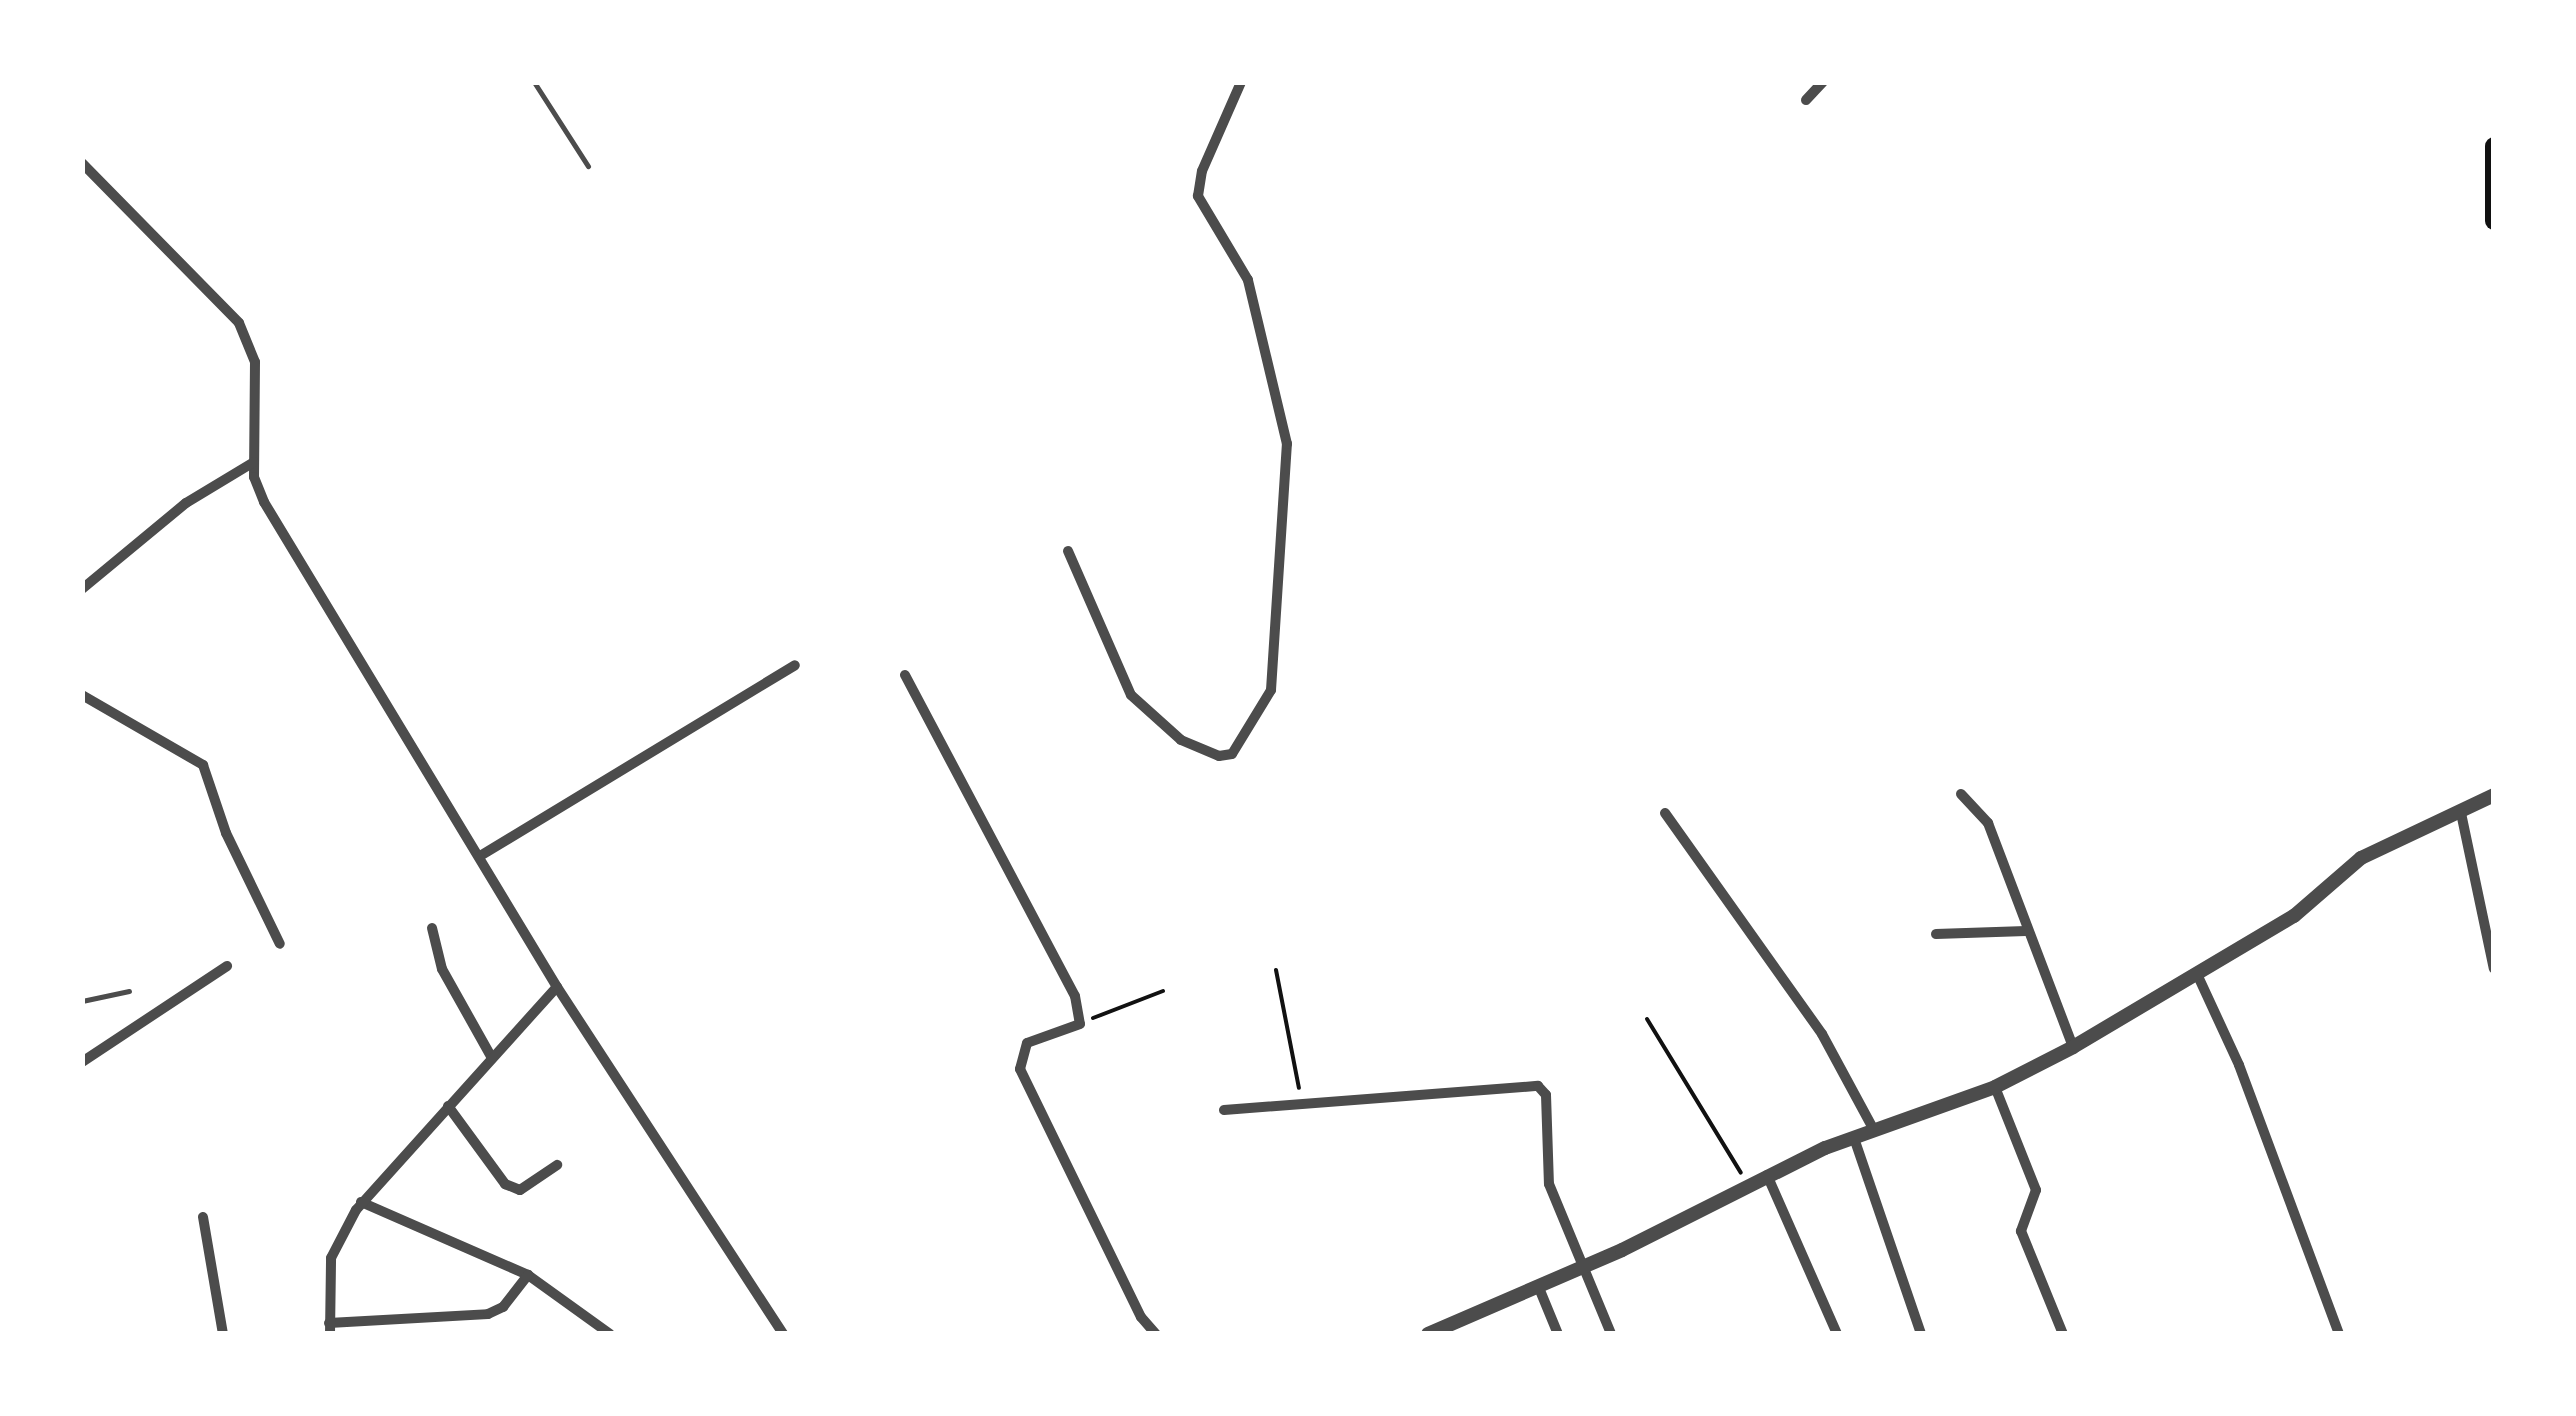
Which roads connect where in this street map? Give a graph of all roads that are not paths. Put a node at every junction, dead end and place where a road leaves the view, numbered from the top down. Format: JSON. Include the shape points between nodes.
{"nodes":[{"id":1,"x":534,"y":82,"type":"edge"},
{"id":2,"x":1241,"y":82,"type":"edge"},
{"id":3,"x":1823,"y":82,"type":"edge"},
{"id":4,"x":1806,"y":100,"type":"dead end"},
{"id":5,"x":2494,"y":146,"type":"edge"},
{"id":6,"x":82,"y":163,"type":"edge"},
{"id":7,"x":588,"y":166,"type":"dead end"},
{"id":8,"x":2494,"y":220,"type":"edge"},
{"id":9,"x":254,"y":462,"type":"junction"},
{"id":10,"x":1068,"y":551,"type":"dead end"},
{"id":11,"x":82,"y":589,"type":"edge"},
{"id":12,"x":795,"y":665,"type":"dead end"},
{"id":13,"x":905,"y":674,"type":"dead end"},
{"id":14,"x":82,"y":694,"type":"edge"},
{"id":15,"x":1961,"y":794,"type":"dead end"},
{"id":16,"x":2494,"y":795,"type":"edge"},
{"id":17,"x":2461,"y":812,"type":"junction"},
{"id":18,"x":1665,"y":813,"type":"dead end"},
{"id":19,"x":480,"y":856,"type":"junction"},
{"id":20,"x":432,"y":928,"type":"dead end"},
{"id":21,"x":2026,"y":931,"type":"junction"},
{"id":22,"x":1936,"y":934,"type":"dead end"},
{"id":23,"x":280,"y":944,"type":"dead end"},
{"id":24,"x":227,"y":966,"type":"dead end"},
{"id":25,"x":2494,"y":969,"type":"edge"},
{"id":26,"x":2197,"y":974,"type":"junction"},
{"id":27,"x":557,"y":987,"type":"junction"},
{"id":28,"x":130,"y":991,"type":"dead end"},
{"id":29,"x":82,"y":1001,"type":"edge"},
{"id":30,"x":2074,"y":1048,"type":"junction"},
{"id":31,"x":492,"y":1058,"type":"junction"},
{"id":32,"x":82,"y":1062,"type":"edge"},
{"id":33,"x":1995,"y":1087,"type":"junction"},
{"id":34,"x":448,"y":1106,"type":"junction"},
{"id":35,"x":1224,"y":1110,"type":"dead end"},
{"id":36,"x":1874,"y":1130,"type":"junction"},
{"id":37,"x":1854,"y":1138,"type":"junction"},
{"id":38,"x":557,"y":1165,"type":"dead end"},
{"id":39,"x":1767,"y":1174,"type":"junction"},
{"id":40,"x":361,"y":1202,"type":"junction"},
{"id":41,"x":203,"y":1217,"type":"dead end"},
{"id":42,"x":1581,"y":1269,"type":"junction"},
{"id":43,"x":528,"y":1275,"type":"junction"},
{"id":44,"x":1539,"y":1288,"type":"junction"},
{"id":45,"x":330,"y":1328,"type":"edge"},
{"id":46,"x":782,"y":1333,"type":"edge"},
{"id":47,"x":223,"y":1334,"type":"edge"},
{"id":48,"x":610,"y":1334,"type":"edge"},
{"id":49,"x":1156,"y":1334,"type":"edge"},
{"id":50,"x":1428,"y":1334,"type":"edge"},
{"id":51,"x":1558,"y":1334,"type":"edge"},
{"id":52,"x":1611,"y":1334,"type":"edge"},
{"id":53,"x":1836,"y":1334,"type":"edge"},
{"id":54,"x":1921,"y":1334,"type":"edge"},
{"id":55,"x":2063,"y":1334,"type":"edge"},
{"id":56,"x":2339,"y":1334,"type":"edge"}],
"edges":[{"from":1,"to":7,"type":"lane"},
{"from":2,"to":10,"type":"street","via":[[1202,171],[1198,196],[1248,280],[1287,444],[1270,690],[1232,754],[1204,752],[1181,740],[1131,695]]},
{"from":3,"to":4,"type":"street"},
{"from":5,"to":8,"type":"main road"},
{"from":6,"to":9,"type":"street","via":[[239,323],[255,362]]},
{"from":9,"to":11,"type":"street","via":[[186,502]]},
{"from":9,"to":19,"type":"street","via":[[264,502]]},
{"from":12,"to":19,"type":"street"},
{"from":13,"to":49,"type":"street","via":[[1074,996],[1080,1024],[1027,1043],[1020,1069],[1141,1316]]},
{"from":14,"to":23,"type":"street","via":[[203,765],[226,833]]},
{"from":15,"to":21,"type":"street","via":[[1988,824]]},
{"from":16,"to":17,"type":"street"},
{"from":17,"to":25,"type":"street"},
{"from":17,"to":26,"type":"street","via":[[2361,858],[2294,916]]},
{"from":18,"to":36,"type":"street","via":[[1822,1034]]},
{"from":19,"to":27,"type":"street"},
{"from":20,"to":31,"type":"street","via":[[442,969]]},
{"from":21,"to":22,"type":"street"},
{"from":21,"to":30,"type":"street"},
{"from":24,"to":32,"type":"street"},
{"from":26,"to":30,"type":"street"},
{"from":26,"to":56,"type":"street","via":[[2239,1066]]},
{"from":27,"to":31,"type":"street"},
{"from":27,"to":46,"type":"street"},
{"from":28,"to":29,"type":"lane"},
{"from":30,"to":33,"type":"street"},
{"from":31,"to":34,"type":"street"},
{"from":33,"to":36,"type":"street"},
{"from":33,"to":55,"type":"street","via":[[2036,1190],[2022,1231]]},
{"from":34,"to":38,"type":"street","via":[[504,1184],[520,1190]]},
{"from":34,"to":40,"type":"street"},
{"from":35,"to":42,"type":"street","via":[[1538,1086],[1546,1095],[1549,1184]]},
{"from":36,"to":37,"type":"street"},
{"from":37,"to":39,"type":"street"},
{"from":37,"to":54,"type":"street"},
{"from":39,"to":42,"type":"street"},
{"from":39,"to":53,"type":"street"},
{"from":40,"to":43,"type":"street"},
{"from":40,"to":45,"type":"street","via":[[331,1258]]},
{"from":41,"to":47,"type":"street"},
{"from":42,"to":44,"type":"street"},
{"from":42,"to":52,"type":"street"},
{"from":43,"to":45,"type":"street","via":[[503,1307],[488,1314]]},
{"from":43,"to":48,"type":"street"},
{"from":44,"to":50,"type":"street"},
{"from":44,"to":51,"type":"street"}]}
